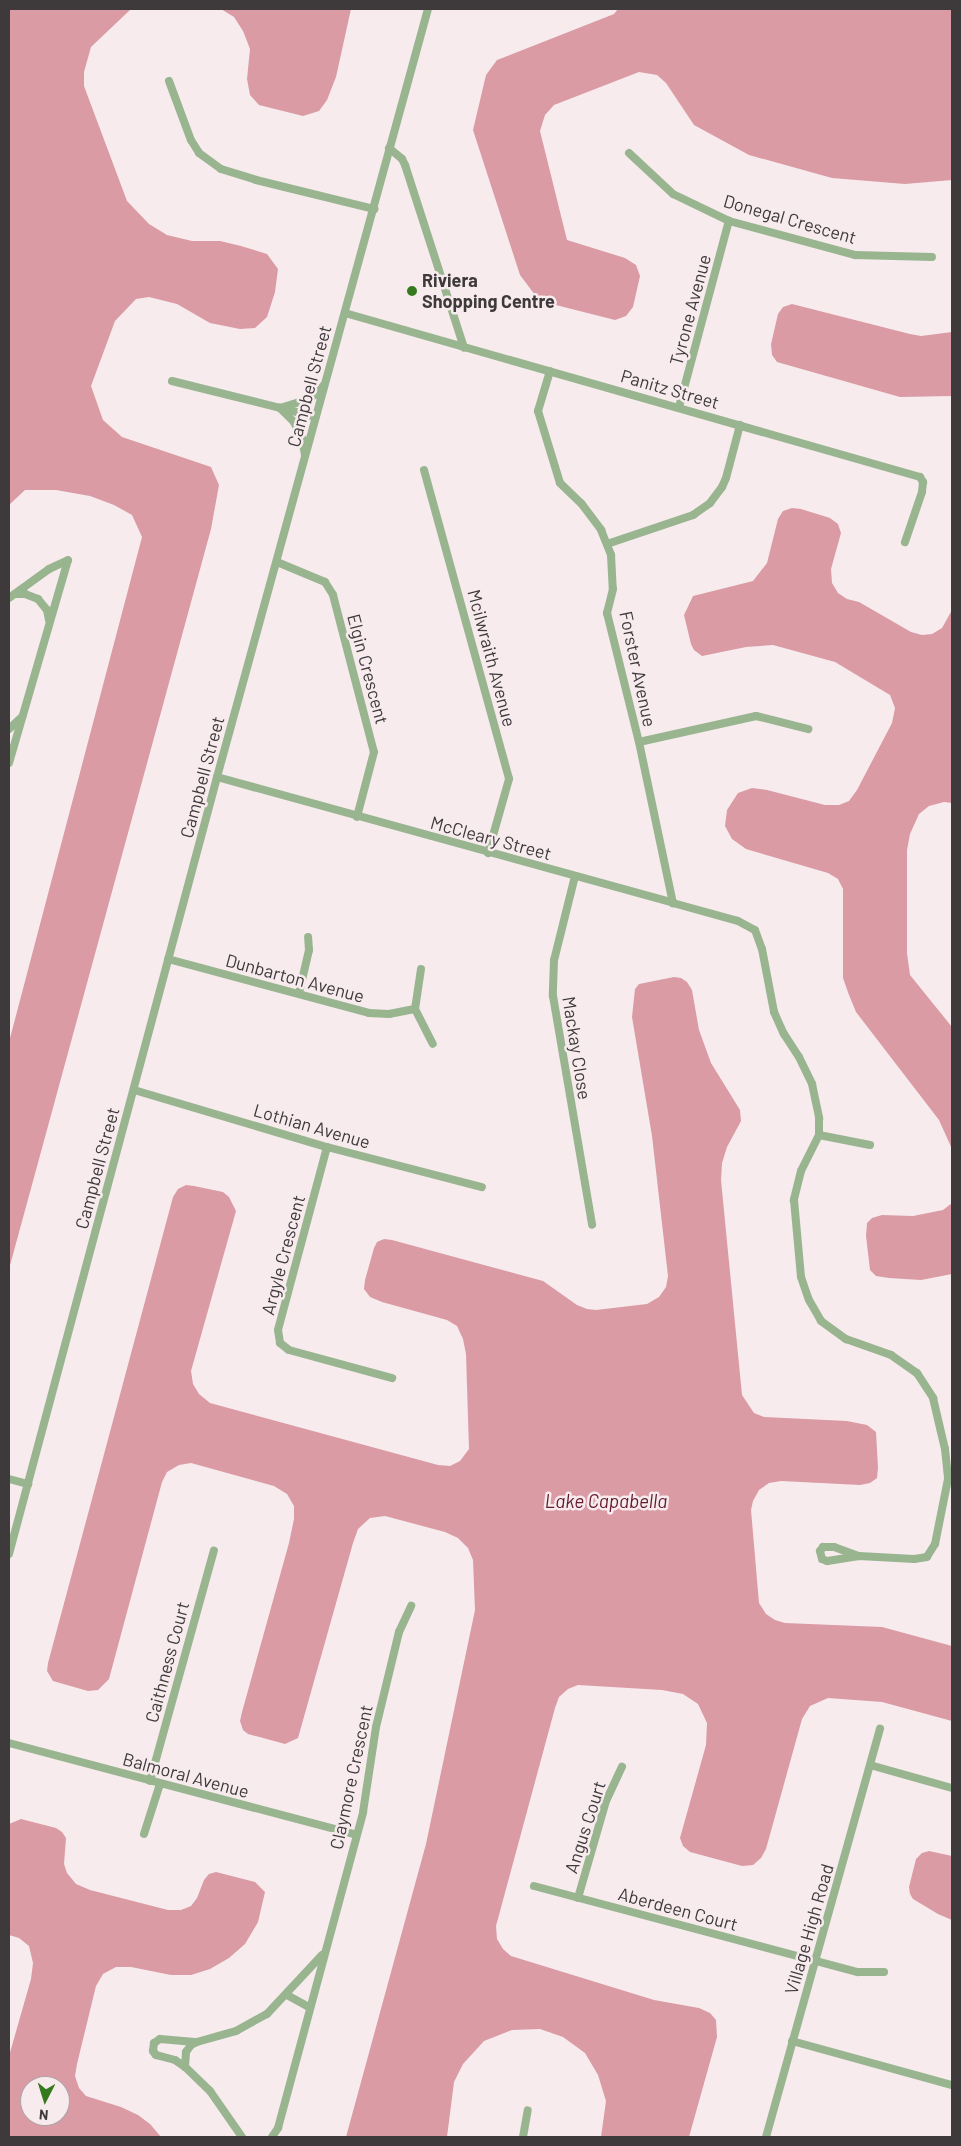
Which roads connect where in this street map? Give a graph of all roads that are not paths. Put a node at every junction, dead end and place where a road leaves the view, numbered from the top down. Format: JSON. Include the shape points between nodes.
{"nodes":[{"id":1,"x":428,"y":9,"type":"edge"},
{"id":2,"x":169,"y":81,"type":"dead end"},
{"id":3,"x":388,"y":148,"type":"junction"},
{"id":4,"x":629,"y":153,"type":"dead end"},
{"id":5,"x":374,"y":209,"type":"junction"},
{"id":6,"x":729,"y":221,"type":"junction"},
{"id":7,"x":932,"y":257,"type":"dead end"},
{"id":8,"x":345,"y":313,"type":"junction"},
{"id":9,"x":464,"y":348,"type":"junction"},
{"id":10,"x":550,"y":371,"type":"junction"},
{"id":11,"x":172,"y":381,"type":"dead end"},
{"id":12,"x":326,"y":383,"type":"junction"},
{"id":13,"x":679,"y":407,"type":"junction"},
{"id":14,"x":280,"y":408,"type":"junction"},
{"id":15,"x":316,"y":417,"type":"junction"},
{"id":16,"x":740,"y":425,"type":"junction"},
{"id":17,"x":306,"y":457,"type":"junction"},
{"id":18,"x":424,"y":470,"type":"dead end"},
{"id":19,"x":905,"y":542,"type":"dead end"},
{"id":20,"x":607,"y":544,"type":"junction"},
{"id":21,"x":277,"y":562,"type":"junction"},
{"id":22,"x":12,"y":596,"type":"edge"},
{"id":23,"x":49,"y":624,"type":"junction"},
{"id":24,"x":25,"y":711,"type":"junction"},
{"id":25,"x":9,"y":729,"type":"edge"},
{"id":26,"x":808,"y":729,"type":"dead end"},
{"id":27,"x":639,"y":742,"type":"junction"},
{"id":28,"x":9,"y":760,"type":"edge"},
{"id":29,"x":218,"y":777,"type":"junction"},
{"id":30,"x":357,"y":817,"type":"junction"},
{"id":31,"x":488,"y":853,"type":"junction"},
{"id":32,"x":575,"y":876,"type":"junction"},
{"id":33,"x":673,"y":903,"type":"junction"},
{"id":34,"x":308,"y":937,"type":"dead end"},
{"id":35,"x":168,"y":959,"type":"junction"},
{"id":36,"x":421,"y":969,"type":"dead end"},
{"id":37,"x":299,"y":993,"type":"junction"},
{"id":38,"x":416,"y":1009,"type":"junction"},
{"id":39,"x":433,"y":1044,"type":"dead end"},
{"id":40,"x":134,"y":1090,"type":"junction"},
{"id":41,"x":819,"y":1135,"type":"junction"},
{"id":42,"x":870,"y":1145,"type":"dead end"},
{"id":43,"x":327,"y":1148,"type":"junction"},
{"id":44,"x":482,"y":1186,"type":"dead end"},
{"id":45,"x":592,"y":1225,"type":"dead end"},
{"id":46,"x":392,"y":1378,"type":"dead end"},
{"id":47,"x":9,"y":1478,"type":"edge"},
{"id":48,"x":28,"y":1484,"type":"junction"},
{"id":49,"x":214,"y":1551,"type":"dead end"},
{"id":50,"x":9,"y":1554,"type":"edge"},
{"id":51,"x":859,"y":1556,"type":"dead end"},
{"id":52,"x":411,"y":1606,"type":"dead end"},
{"id":53,"x":880,"y":1729,"type":"dead end"},
{"id":54,"x":9,"y":1743,"type":"edge"},
{"id":55,"x":870,"y":1764,"type":"junction"},
{"id":56,"x":622,"y":1766,"type":"dead end"},
{"id":57,"x":150,"y":1781,"type":"junction"},
{"id":58,"x":160,"y":1784,"type":"junction"},
{"id":59,"x":952,"y":1788,"type":"edge"},
{"id":60,"x":144,"y":1834,"type":"dead end"},
{"id":61,"x":356,"y":1835,"type":"junction"},
{"id":62,"x":534,"y":1886,"type":"dead end"},
{"id":63,"x":578,"y":1898,"type":"junction"},
{"id":64,"x":323,"y":1954,"type":"junction"},
{"id":65,"x":815,"y":1961,"type":"junction"},
{"id":66,"x":884,"y":1972,"type":"dead end"},
{"id":67,"x":287,"y":1995,"type":"junction"},
{"id":68,"x":310,"y":2008,"type":"junction"},
{"id":69,"x":792,"y":2041,"type":"junction"},
{"id":70,"x":197,"y":2042,"type":"junction"},
{"id":71,"x":185,"y":2066,"type":"junction"},
{"id":72,"x":952,"y":2085,"type":"edge"},
{"id":73,"x":528,"y":2110,"type":"dead end"},
{"id":74,"x":242,"y":2137,"type":"edge"},
{"id":75,"x":272,"y":2137,"type":"edge"},
{"id":76,"x":523,"y":2137,"type":"edge"},
{"id":77,"x":766,"y":2137,"type":"edge"}],
"edges":[{"from":1,"to":3,"type":"street","name":"Campbell Street"},
{"from":2,"to":5,"type":"street","via":[[191,140],[199,153],[215,166],[256,180]]},
{"from":3,"to":5,"type":"street","name":"Campbell Street"},
{"from":3,"to":9,"type":"street","via":[[406,165]]},
{"from":4,"to":6,"type":"street","name":"Donegal Crescent","via":[[673,194]]},
{"from":5,"to":8,"type":"street","name":"Campbell Street"},
{"from":6,"to":7,"type":"street","name":"Donegal Crescent","via":[[855,255]]},
{"from":6,"to":13,"type":"street","name":"Tyrone Avenue"},
{"from":8,"to":9,"type":"street","name":"Panitz Street"},
{"from":8,"to":12,"type":"street","name":"Campbell Street"},
{"from":9,"to":10,"type":"street","name":"Panitz Street"},
{"from":10,"to":13,"type":"street","name":"Panitz Street"},
{"from":10,"to":20,"type":"street","name":"Forster Avenue","via":[[538,411],[560,483],[581,503]]},
{"from":11,"to":14,"type":"street"},
{"from":12,"to":14,"type":"street","via":[[317,394]]},
{"from":12,"to":15,"type":"street","name":"Campbell Street"},
{"from":13,"to":16,"type":"street","name":"Panitz Street"},
{"from":14,"to":15,"type":"street"},
{"from":14,"to":17,"type":"street","via":[[294,422]]},
{"from":15,"to":17,"type":"street","name":"Campbell Street"},
{"from":16,"to":19,"type":"street","name":"Panitz Street","via":[[920,476],[922,492]]},
{"from":16,"to":20,"type":"street","via":[[726,478],[710,503],[693,515]]},
{"from":17,"to":21,"type":"street","name":"Campbell Street"},
{"from":18,"to":31,"type":"street","name":"Mcilwraith Avenue","via":[[509,778]]},
{"from":20,"to":27,"type":"street","name":"Forster Avenue","via":[[611,555],[613,589],[607,613]]},
{"from":21,"to":29,"type":"street","name":"Campbell Street"},
{"from":21,"to":30,"type":"street","name":"Elgin Crescent","via":[[326,582],[333,595],[374,752]]},
{"from":22,"to":23,"type":"street","via":[[32,596],[42,602]]},
{"from":22,"to":23,"type":"street","via":[[49,569],[68,560]]},
{"from":23,"to":24,"type":"street"},
{"from":24,"to":25,"type":"street"},
{"from":24,"to":28,"type":"street"},
{"from":26,"to":27,"type":"street","via":[[756,716]]},
{"from":27,"to":33,"type":"street","name":"Forster Avenue"},
{"from":29,"to":30,"type":"street","name":"McCleary Street"},
{"from":29,"to":35,"type":"street","name":"Campbell Street"},
{"from":30,"to":31,"type":"street","name":"McCleary Street"},
{"from":31,"to":32,"type":"street","name":"McCleary Street"},
{"from":32,"to":33,"type":"street","name":"McCleary Street"},
{"from":32,"to":45,"type":"street","name":"Mackay Close","via":[[554,960],[553,996]]},
{"from":33,"to":41,"type":"street","name":"McCleary Street","via":[[738,921],[755,930],[762,949],[774,1012],[812,1084]]},
{"from":34,"to":37,"type":"street","via":[[309,950]]},
{"from":35,"to":37,"type":"street","name":"Dunbarton Avenue"},
{"from":35,"to":40,"type":"street","name":"Campbell Street"},
{"from":36,"to":38,"type":"street"},
{"from":37,"to":38,"type":"street","name":"Dunbarton Avenue","via":[[369,1013],[389,1014]]},
{"from":38,"to":39,"type":"street"},
{"from":40,"to":43,"type":"street","name":"Lothian Avenue"},
{"from":40,"to":48,"type":"street","name":"Campbell Street"},
{"from":41,"to":42,"type":"street"},
{"from":41,"to":51,"type":"street","via":[[801,1171],[794,1200],[801,1277],[809,1300],[821,1321],[846,1339],[891,1355],[917,1372],[933,1398],[945,1449],[948,1479],[935,1544],[927,1557]]},
{"from":43,"to":44,"type":"street","name":"Lothian Avenue"},
{"from":43,"to":46,"type":"street","name":"Argyle Crescent","via":[[278,1330],[280,1343],[288,1350]]},
{"from":47,"to":48,"type":"street"},
{"from":48,"to":50,"type":"street","name":"Campbell Street"},
{"from":49,"to":57,"type":"street","name":"Caithness Court"},
{"from":52,"to":61,"type":"street","name":"Claymore Crescent","via":[[399,1632],[376,1728],[363,1812]]},
{"from":53,"to":55,"type":"street","name":"Village High Road"},
{"from":54,"to":57,"type":"street","name":"Balmoral Avenue"},
{"from":55,"to":59,"type":"street"},
{"from":55,"to":65,"type":"street","name":"Village High Road"},
{"from":56,"to":63,"type":"street","name":"Angus Court","via":[[606,1801]]},
{"from":57,"to":58,"type":"street","name":"Balmoral Avenue"},
{"from":58,"to":60,"type":"street"},
{"from":58,"to":61,"type":"street","name":"Balmoral Avenue"},
{"from":61,"to":64,"type":"street","name":"Claymore Crescent"},
{"from":62,"to":63,"type":"street","name":"Aberdeen Court"},
{"from":63,"to":65,"type":"street","name":"Aberdeen Court"},
{"from":64,"to":67,"type":"street","name":"Claymore Crescent"},
{"from":64,"to":68,"type":"street","name":"Claymore Crescent"},
{"from":65,"to":66,"type":"street","name":"Aberdeen Court","via":[[858,1972]]},
{"from":65,"to":69,"type":"street","name":"Village High Road"},
{"from":67,"to":68,"type":"street"},
{"from":67,"to":70,"type":"street","name":"Claymore Crescent","via":[[267,2014],[236,2031]]},
{"from":68,"to":75,"type":"street","name":"Claymore Crescent","via":[[278,2128]]},
{"from":69,"to":72,"type":"street"},
{"from":69,"to":77,"type":"street","name":"Village High Road"},
{"from":70,"to":71,"type":"street","via":[[186,2052]]},
{"from":70,"to":71,"type":"street","name":"Claymore Crescent","via":[[160,2039],[154,2043],[156,2054]]},
{"from":71,"to":74,"type":"street","name":"Claymore Crescent","via":[[210,2091]]},
{"from":73,"to":76,"type":"street"}]}
